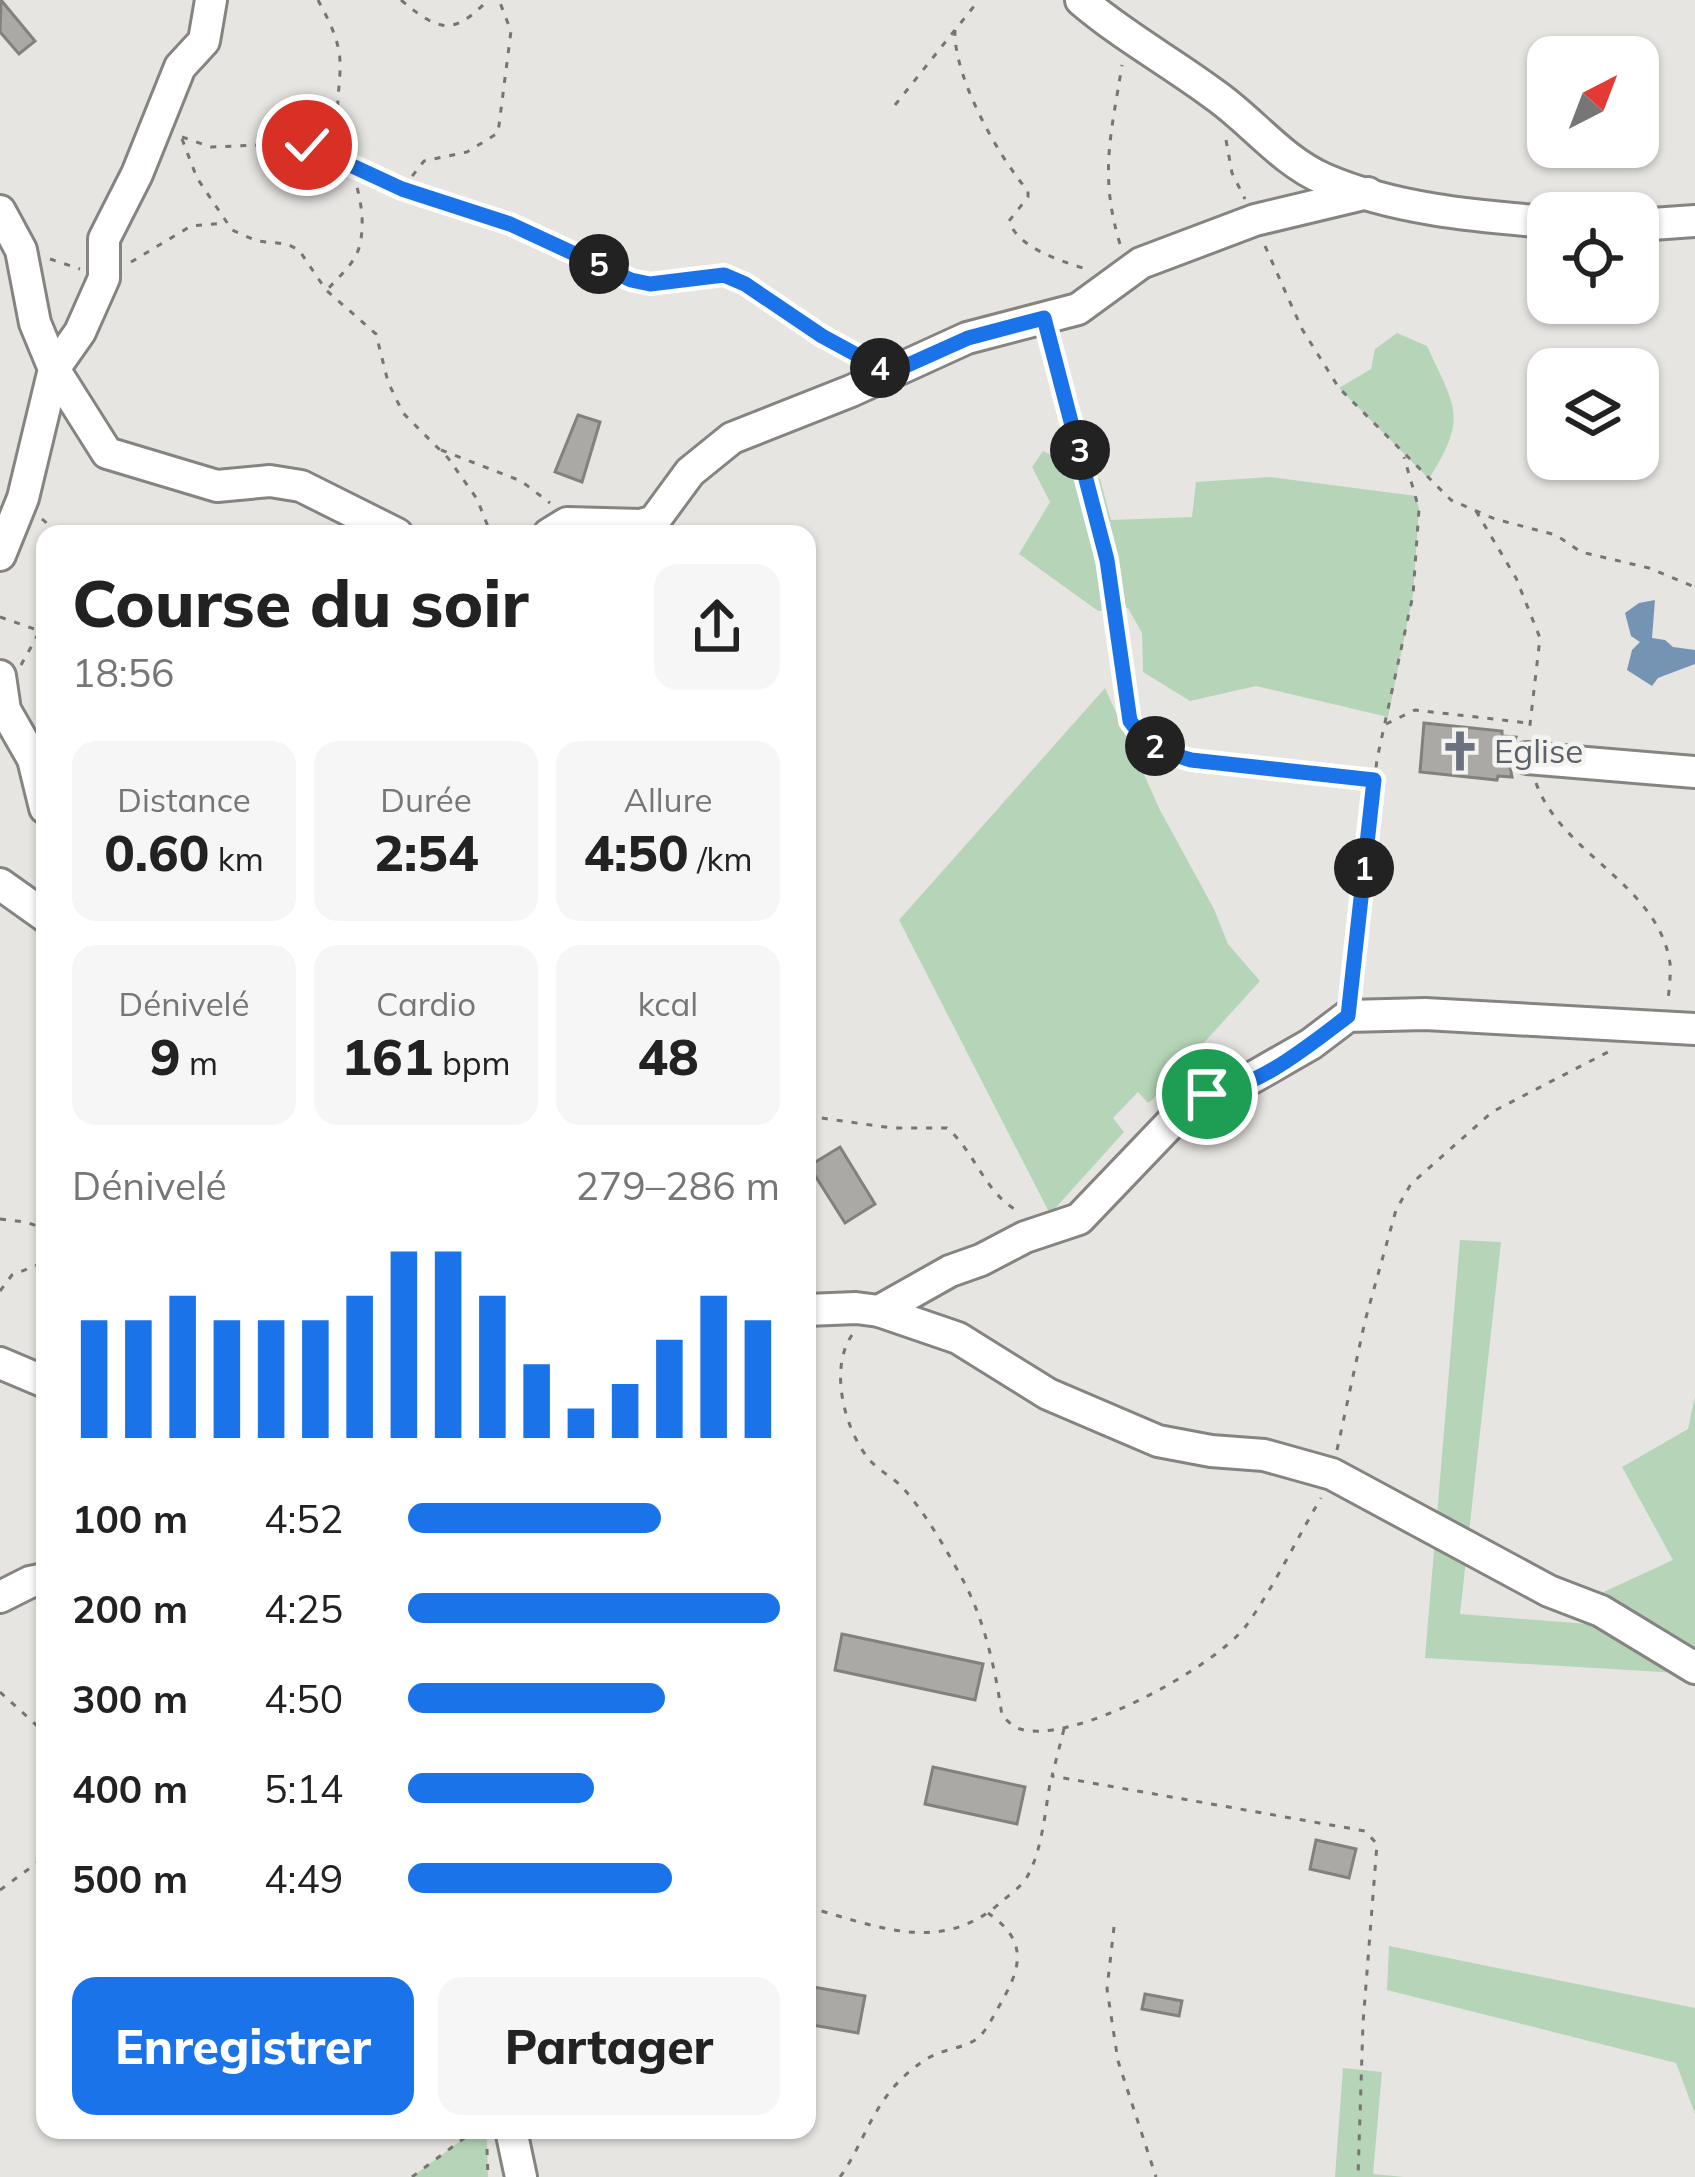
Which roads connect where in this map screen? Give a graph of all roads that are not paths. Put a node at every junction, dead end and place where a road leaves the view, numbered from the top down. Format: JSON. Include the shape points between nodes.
{"nodes":[{"id":1,"x":211,"y":0,"type":"edge"},
{"id":2,"x":1081,"y":0,"type":"edge"},
{"id":3,"x":1368,"y":193,"type":"junction"},
{"id":4,"x":0,"y":211,"type":"edge"},
{"id":5,"x":1527,"y":220,"type":"edge"},
{"id":6,"x":1695,"y":221,"type":"edge"},
{"id":7,"x":1659,"y":224,"type":"edge"},
{"id":8,"x":54,"y":369,"type":"junction"},
{"id":9,"x":379,"y":525,"type":"edge"},
{"id":10,"x":640,"y":525,"type":"edge"},
{"id":11,"x":0,"y":555,"type":"edge"},
{"id":12,"x":2,"y":699,"type":"edge"},
{"id":13,"x":1527,"y":758,"type":"dead end"},
{"id":14,"x":1695,"y":772,"type":"edge"},
{"id":15,"x":36,"y":774,"type":"edge"},
{"id":16,"x":0,"y":884,"type":"edge"},
{"id":17,"x":36,"y":910,"type":"edge"},
{"id":18,"x":1695,"y":1029,"type":"edge"},
{"id":19,"x":816,"y":1308,"type":"edge"},
{"id":20,"x":879,"y":1312,"type":"junction"},
{"id":21,"x":0,"y":1363,"type":"edge"},
{"id":22,"x":36,"y":1378,"type":"edge"},
{"id":23,"x":36,"y":1581,"type":"edge"},
{"id":24,"x":0,"y":1597,"type":"edge"},
{"id":25,"x":1695,"y":1668,"type":"edge"},
{"id":26,"x":501,"y":2139,"type":"edge"},
{"id":27,"x":520,"y":2177,"type":"edge"}],
"edges":[{"from":1,"to":8,"type":"street","via":[[204,41],[180,67],[167,137],[104,238],[104,278]]},
{"from":2,"to":3,"type":"street","via":[[1321,178]]},
{"from":3,"to":5,"type":"street"},
{"from":3,"to":10,"type":"street","via":[[1255,220],[1141,263],[1078,308],[968,338],[732,438]]},
{"from":4,"to":8,"type":"street","via":[[21,250],[35,323]]},
{"from":6,"to":7,"type":"street"},
{"from":8,"to":9,"type":"street","via":[[106,453],[217,486],[301,486]]},
{"from":8,"to":11,"type":"street","via":[[23,498]]},
{"from":12,"to":15,"type":"street"},
{"from":13,"to":14,"type":"street"},
{"from":16,"to":17,"type":"street"},
{"from":18,"to":20,"type":"street","via":[[1348,1016],[1228,1091],[1190,1103],[1079,1219],[950,1270]]},
{"from":19,"to":20,"type":"street"},
{"from":20,"to":25,"type":"street","via":[[958,1338],[1048,1394],[1158,1441],[1332,1474]]},
{"from":21,"to":22,"type":"street"},
{"from":23,"to":24,"type":"street"},
{"from":26,"to":27,"type":"street"}]}
